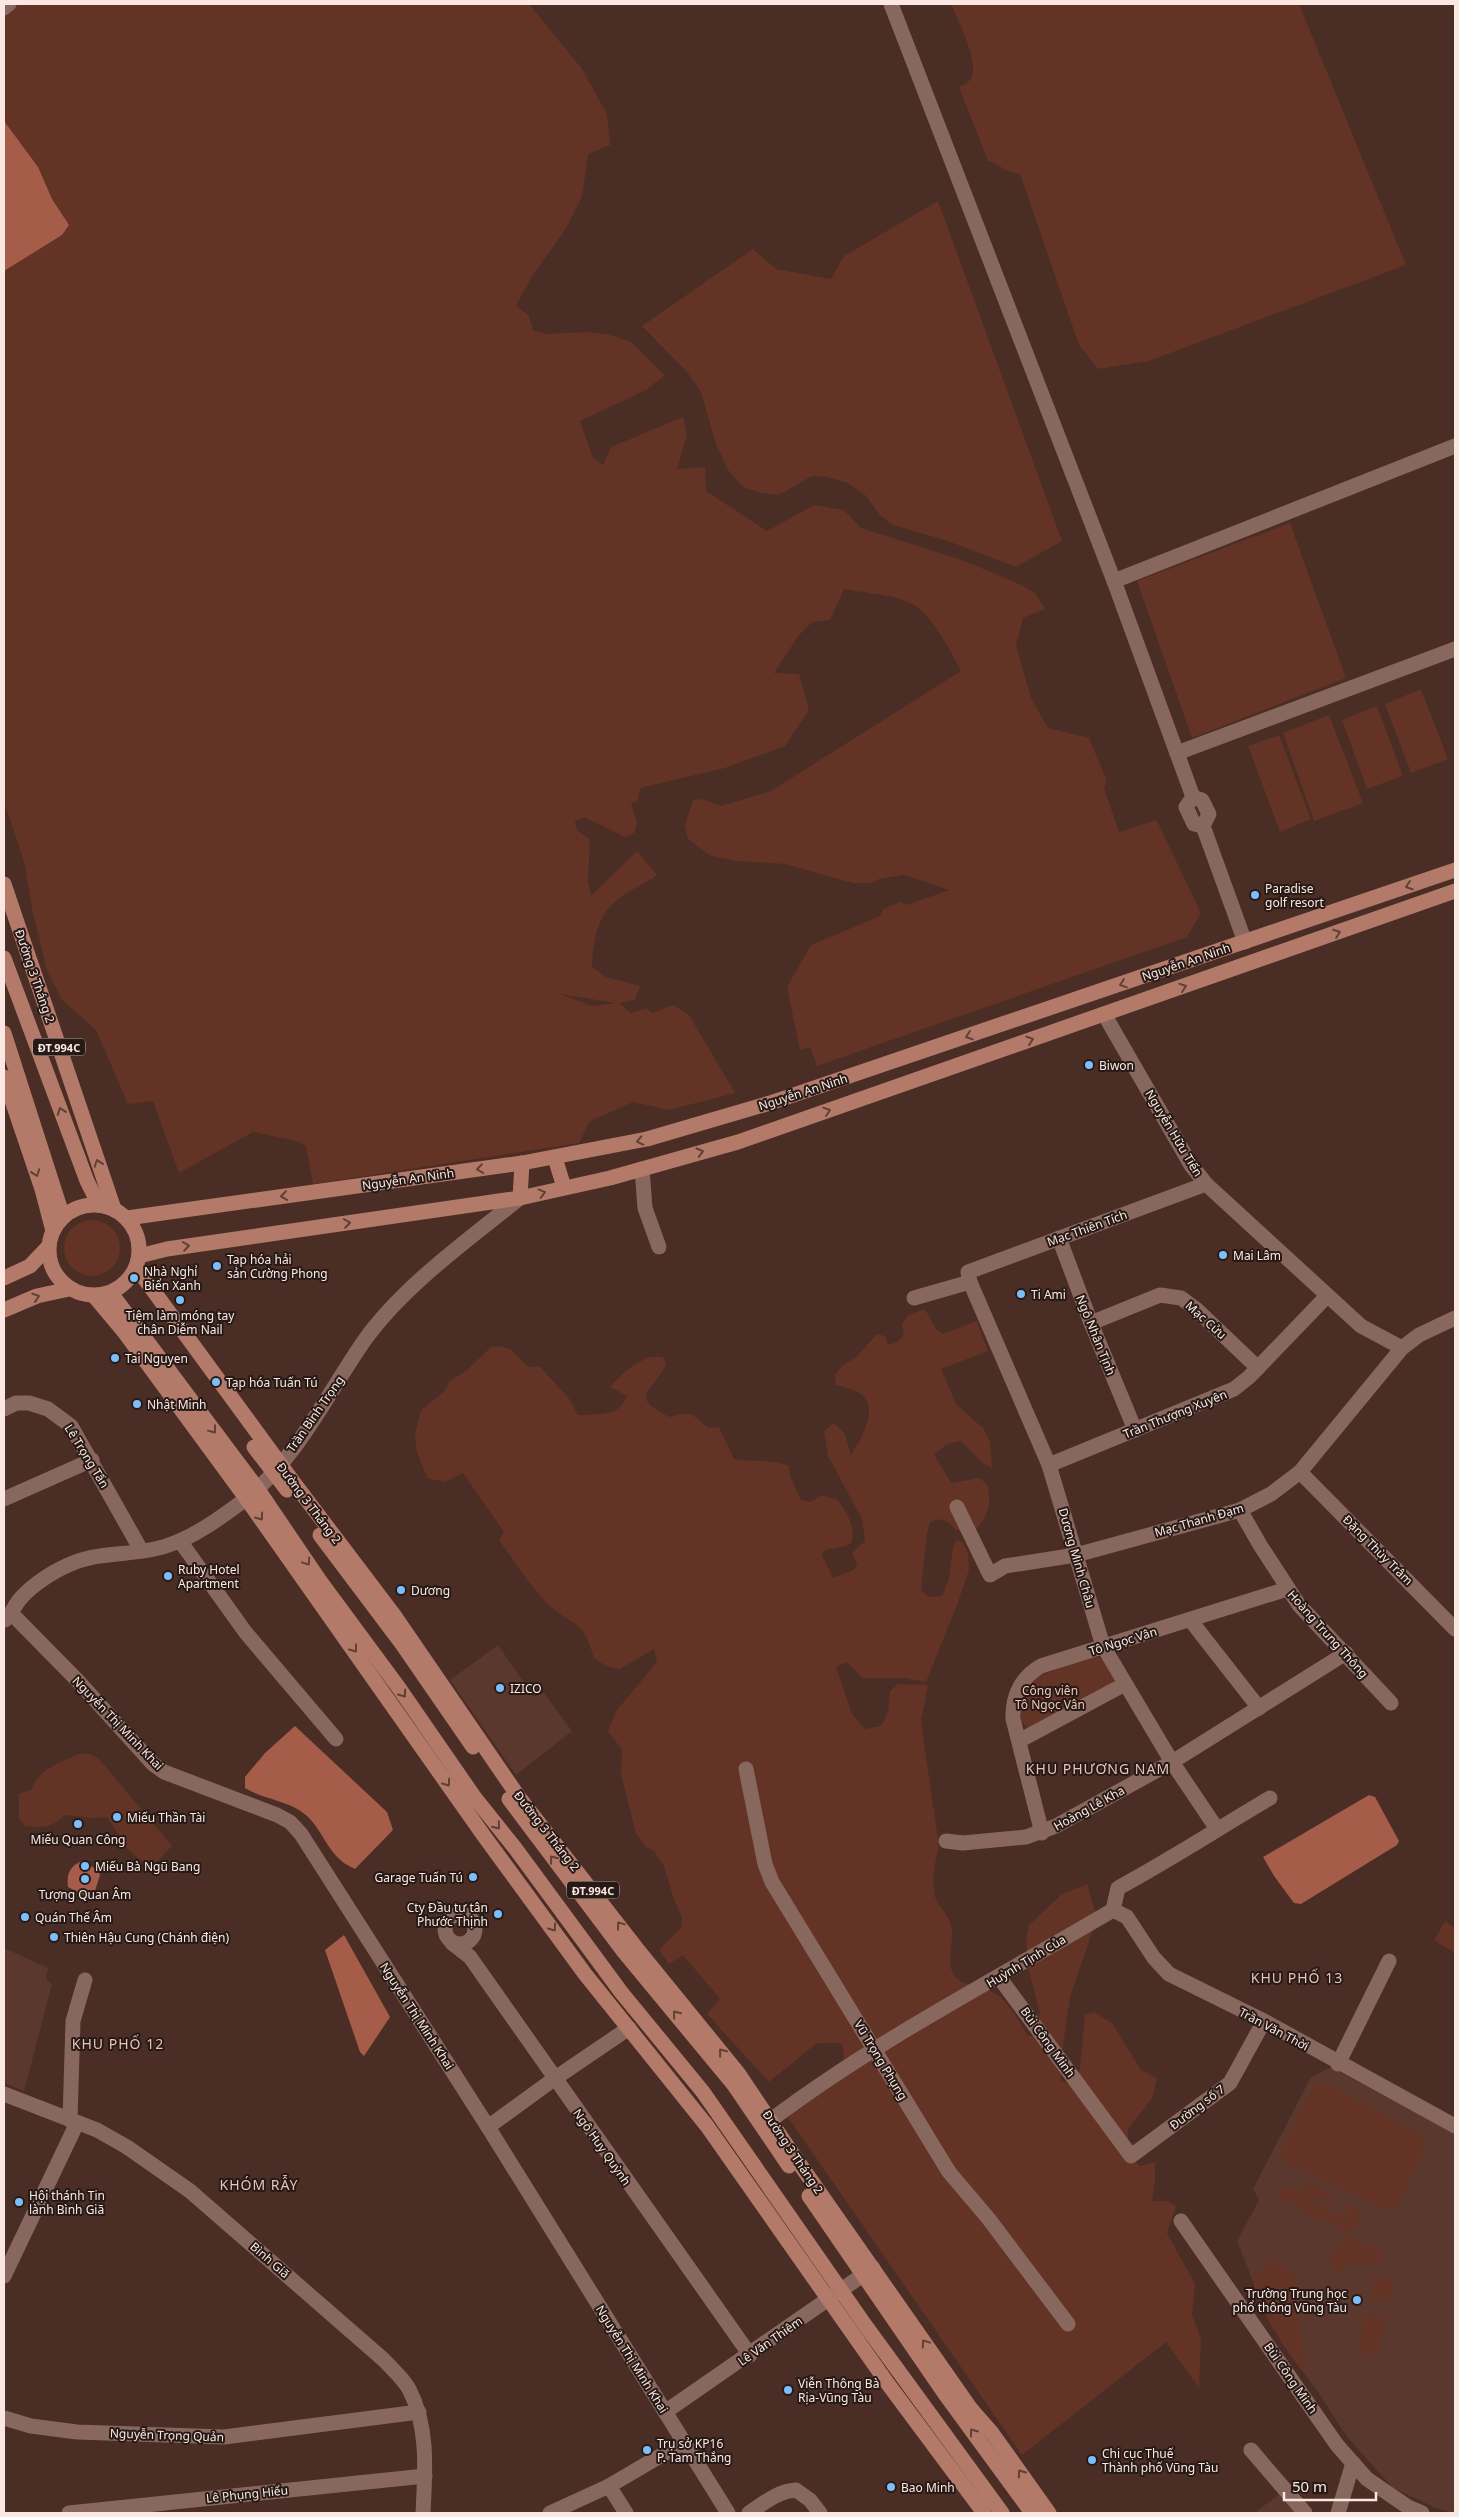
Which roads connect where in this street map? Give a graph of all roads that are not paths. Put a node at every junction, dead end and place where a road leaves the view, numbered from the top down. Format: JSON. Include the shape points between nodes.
{"nodes":[{"id":1,"x":9,"y":4,"type":"edge"},
{"id":2,"x":891,"y":4,"type":"edge"},
{"id":3,"x":4,"y":8,"type":"edge"},
{"id":4,"x":1455,"y":446,"type":"edge"},
{"id":5,"x":1114,"y":581,"type":"junction"},
{"id":6,"x":1455,"y":649,"type":"edge"},
{"id":7,"x":1177,"y":753,"type":"junction"},
{"id":8,"x":1455,"y":870,"type":"edge"},
{"id":9,"x":4,"y":884,"type":"edge"},
{"id":10,"x":1455,"y":891,"type":"edge"},
{"id":11,"x":1245,"y":942,"type":"junction"},
{"id":12,"x":4,"y":958,"type":"edge"},
{"id":13,"x":1253,"y":963,"type":"junction"},
{"id":14,"x":1104,"y":1014,"type":"junction"},
{"id":15,"x":4,"y":1033,"type":"edge"},
{"id":16,"x":4,"y":1077,"type":"edge"},
{"id":17,"x":770,"y":1103,"type":"junction"},
{"id":18,"x":781,"y":1127,"type":"junction"},
{"id":19,"x":556,"y":1158,"type":"junction"},
{"id":20,"x":522,"y":1163,"type":"junction"},
{"id":21,"x":642,"y":1169,"type":"junction"},
{"id":22,"x":1206,"y":1184,"type":"junction"},
{"id":23,"x":564,"y":1187,"type":"junction"},
{"id":24,"x":520,"y":1198,"type":"junction"},
{"id":25,"x":113,"y":1211,"type":"junction"},
{"id":26,"x":63,"y":1217,"type":"junction"},
{"id":27,"x":52,"y":1231,"type":"junction"},
{"id":28,"x":1059,"y":1238,"type":"junction"},
{"id":29,"x":48,"y":1247,"type":"junction"},
{"id":30,"x":659,"y":1247,"type":"dead end"},
{"id":31,"x":135,"y":1267,"type":"junction"},
{"id":32,"x":969,"y":1277,"type":"junction"},
{"id":33,"x":4,"y":1278,"type":"edge"},
{"id":34,"x":69,"y":1289,"type":"junction"},
{"id":35,"x":111,"y":1292,"type":"junction"},
{"id":36,"x":94,"y":1296,"type":"junction"},
{"id":37,"x":1327,"y":1296,"type":"junction"},
{"id":38,"x":914,"y":1298,"type":"dead end"},
{"id":39,"x":4,"y":1310,"type":"edge"},
{"id":40,"x":1455,"y":1318,"type":"edge"},
{"id":41,"x":1090,"y":1323,"type":"junction"},
{"id":42,"x":1402,"y":1348,"type":"junction"},
{"id":43,"x":1258,"y":1368,"type":"junction"},
{"id":44,"x":4,"y":1409,"type":"edge"},
{"id":45,"x":1135,"y":1430,"type":"junction"},
{"id":46,"x":92,"y":1460,"type":"junction"},
{"id":47,"x":1049,"y":1464,"type":"junction"},
{"id":48,"x":277,"y":1469,"type":"junction"},
{"id":49,"x":1300,"y":1472,"type":"junction"},
{"id":50,"x":252,"y":1493,"type":"junction"},
{"id":51,"x":4,"y":1499,"type":"edge"},
{"id":52,"x":957,"y":1507,"type":"dead end"},
{"id":53,"x":1240,"y":1510,"type":"junction"},
{"id":54,"x":180,"y":1541,"type":"junction"},
{"id":55,"x":141,"y":1550,"type":"junction"},
{"id":56,"x":1076,"y":1555,"type":"junction"},
{"id":57,"x":1287,"y":1589,"type":"junction"},
{"id":58,"x":8,"y":1618,"type":"edge"},
{"id":59,"x":1191,"y":1621,"type":"junction"},
{"id":60,"x":1455,"y":1629,"type":"edge"},
{"id":61,"x":1103,"y":1646,"type":"junction"},
{"id":62,"x":1346,"y":1654,"type":"junction"},
{"id":63,"x":1125,"y":1684,"type":"junction"},
{"id":64,"x":1391,"y":1703,"type":"dead end"},
{"id":65,"x":1259,"y":1708,"type":"junction"},
{"id":66,"x":336,"y":1739,"type":"dead end"},
{"id":67,"x":1019,"y":1741,"type":"junction"},
{"id":68,"x":1172,"y":1762,"type":"junction"},
{"id":69,"x":746,"y":1770,"type":"dead end"},
{"id":70,"x":1270,"y":1798,"type":"dead end"},
{"id":71,"x":1217,"y":1829,"type":"junction"},
{"id":72,"x":1042,"y":1832,"type":"junction"},
{"id":73,"x":946,"y":1841,"type":"dead end"},
{"id":74,"x":515,"y":1848,"type":"junction"},
{"id":75,"x":500,"y":1857,"type":"junction"},
{"id":76,"x":1113,"y":1910,"type":"junction"},
{"id":77,"x":452,"y":1943,"type":"dead end"},
{"id":78,"x":1389,"y":1962,"type":"dead end"},
{"id":79,"x":1000,"y":1977,"type":"junction"},
{"id":80,"x":85,"y":1980,"type":"dead end"},
{"id":81,"x":1264,"y":2022,"type":"junction"},
{"id":82,"x":630,"y":2028,"type":"junction"},
{"id":83,"x":875,"y":2049,"type":"junction"},
{"id":84,"x":1338,"y":2064,"type":"junction"},
{"id":85,"x":554,"y":2079,"type":"junction"},
{"id":86,"x":4,"y":2094,"type":"edge"},
{"id":87,"x":73,"y":2121,"type":"junction"},
{"id":88,"x":1455,"y":2126,"type":"edge"},
{"id":89,"x":488,"y":2127,"type":"junction"},
{"id":90,"x":770,"y":2127,"type":"junction"},
{"id":91,"x":733,"y":2148,"type":"junction"},
{"id":92,"x":1131,"y":2156,"type":"joint"},
{"id":93,"x":1181,"y":2221,"type":"dead end"},
{"id":94,"x":868,"y":2271,"type":"junction"},
{"id":95,"x":4,"y":2276,"type":"edge"},
{"id":96,"x":834,"y":2295,"type":"junction"},
{"id":97,"x":1068,"y":2324,"type":"dead end"},
{"id":98,"x":750,"y":2355,"type":"junction"},
{"id":99,"x":419,"y":2412,"type":"junction"},
{"id":100,"x":665,"y":2412,"type":"junction"},
{"id":101,"x":4,"y":2418,"type":"edge"},
{"id":102,"x":684,"y":2442,"type":"junction"},
{"id":103,"x":1251,"y":2450,"type":"dead end"},
{"id":104,"x":1353,"y":2463,"type":"junction"},
{"id":105,"x":425,"y":2476,"type":"junction"},
{"id":106,"x":610,"y":2486,"type":"junction"},
{"id":107,"x":69,"y":2513,"type":"edge"},
{"id":108,"x":423,"y":2513,"type":"edge"},
{"id":109,"x":550,"y":2513,"type":"edge"},
{"id":110,"x":626,"y":2513,"type":"edge"},
{"id":111,"x":728,"y":2513,"type":"edge"},
{"id":112,"x":749,"y":2513,"type":"edge"},
{"id":113,"x":820,"y":2513,"type":"edge"},
{"id":114,"x":984,"y":2513,"type":"edge"},
{"id":115,"x":1002,"y":2513,"type":"edge"},
{"id":116,"x":1032,"y":2513,"type":"edge"},
{"id":117,"x":1049,"y":2513,"type":"edge"},
{"id":118,"x":1305,"y":2513,"type":"edge"},
{"id":119,"x":1338,"y":2513,"type":"edge"},
{"id":120,"x":1422,"y":2513,"type":"edge"}],
"edges":[{"from":1,"to":3,"type":"street"},
{"from":2,"to":5,"type":"street"},
{"from":4,"to":5,"type":"street"},
{"from":5,"to":7,"type":"street"},
{"from":6,"to":7,"type":"street"},
{"from":7,"to":11,"type":"street","via":[[1193,797],[1186,807],[1194,824],[1203,826]]},
{"from":8,"to":11,"type":"main road","name":"Nguyễn An Ninh","one_way":true},
{"from":25,"to":9,"type":"main road","name":"Đường 3 Tháng 2","number":"ĐT.994C","one_way":true},
{"from":13,"to":10,"type":"main road","name":"Nguyễn An Ninh","one_way":true},
{"from":11,"to":13,"type":"main road"},
{"from":11,"to":17,"type":"main road","name":"Nguyễn An Ninh","one_way":true},
{"from":25,"to":12,"type":"main road","name":"Đường 3 Tháng 2","number":"ĐT.994C","one_way":true,"via":[[87,1180]]},
{"from":14,"to":13,"type":"main road","name":"Nguyễn An Ninh","one_way":true},
{"from":18,"to":14,"type":"main road","name":"Nguyễn An Ninh","one_way":true},
{"from":14,"to":22,"type":"street","name":"Nguyễn Hữu Tiến","via":[[1191,1165]]},
{"from":15,"to":26,"type":"main road"},
{"from":16,"to":27,"type":"main road","one_way":true,"via":[[42,1189]]},
{"from":17,"to":18,"type":"main road"},
{"from":17,"to":19,"type":"main road","name":"Nguyễn An Ninh","one_way":true,"via":[[647,1140]]},
{"from":21,"to":18,"type":"main road","name":"Nguyễn An Ninh","one_way":true},
{"from":19,"to":20,"type":"main road","name":"Nguyễn An Ninh"},
{"from":19,"to":23,"type":"main road"},
{"from":20,"to":24,"type":"main road"},
{"from":20,"to":25,"type":"main road","name":"Nguyễn An Ninh","one_way":true},
{"from":21,"to":23,"type":"main road","name":"Nguyễn An Ninh"},
{"from":21,"to":30,"type":"street","via":[[646,1208]]},
{"from":22,"to":28,"type":"street","name":"Mạc Thiên Tích"},
{"from":22,"to":37,"type":"street","name":"Nguyễn Hữu Tiến"},
{"from":24,"to":23,"type":"main road","name":"Nguyễn An Ninh","one_way":true},
{"from":31,"to":24,"type":"main road","name":"Nguyễn An Ninh","one_way":true,"via":[[168,1249]]},
{"from":24,"to":48,"type":"street","name":"Trần Bình Trọng","via":[[464,1243],[384,1318],[365,1340]]},
{"from":25,"to":26,"type":"main road","via":[[86,1205]]},
{"from":25,"to":31,"type":"main road","number":"ĐT.994C","via":[[134,1229],[139,1242]]},
{"from":26,"to":27,"type":"main road"},
{"from":27,"to":29,"type":"main road"},
{"from":28,"to":32,"type":"street","name":"Mạc Thiên Tích"},
{"from":28,"to":41,"type":"street","name":"Ngô Nhân Tịnh"},
{"from":29,"to":33,"type":"main road","via":[[30,1266]]},
{"from":29,"to":34,"type":"main road","via":[[50,1263],[57,1278]]},
{"from":31,"to":35,"type":"main road"},
{"from":31,"to":48,"type":"main road","name":"Đường 3 Tháng 2","number":"ĐT.994C"},
{"from":32,"to":38,"type":"street","name":"Mạc Thiên Tích"},
{"from":32,"to":47,"type":"street","name":"Dương Minh Châu"},
{"from":34,"to":36,"type":"main road"},
{"from":39,"to":34,"type":"main road","one_way":true,"via":[[37,1296]]},
{"from":35,"to":36,"type":"main road"},
{"from":35,"to":50,"type":"main road","number":"ĐT.994C","one_way":true},
{"from":36,"to":50,"type":"main road","number":"ĐT.994C"},
{"from":37,"to":42,"type":"street","name":"Nguyễn Hữu Tiến","via":[[1362,1326]]},
{"from":37,"to":43,"type":"street","name":"Trần Thượng Xuyên"},
{"from":40,"to":42,"type":"street","name":"Mạc Thanh Đạm","via":[[1419,1335]]},
{"from":41,"to":43,"type":"street","name":"Mạc Cửu","via":[[1160,1295],[1181,1298]]},
{"from":41,"to":45,"type":"street","name":"Ngô Nhân Tịnh"},
{"from":42,"to":49,"type":"street","name":"Mạc Thanh Đạm"},
{"from":43,"to":45,"type":"street","name":"Trần Thượng Xuyên","via":[[1227,1393]]},
{"from":44,"to":46,"type":"street","name":"Lê Trọng Tấn","via":[[16,1403],[48,1409],[71,1426]]},
{"from":45,"to":47,"type":"street","name":"Trần Thượng Xuyên"},
{"from":46,"to":51,"type":"street"},
{"from":46,"to":55,"type":"street","name":"Lê Trọng Tấn"},
{"from":47,"to":56,"type":"street","name":"Dương Minh Châu"},
{"from":48,"to":50,"type":"street","name":"Trần Bình Trọng"},
{"from":90,"to":48,"type":"main road","name":"Đường 3 Tháng 2","number":"ĐT.994C","one_way":true,"via":[[624,1952]]},
{"from":49,"to":53,"type":"street","name":"Mạc Thanh Đạm","via":[[1271,1494]]},
{"from":49,"to":60,"type":"street","name":"Đặng Thùy Trâm"},
{"from":50,"to":54,"type":"street","name":"Trần Bình Trọng"},
{"from":50,"to":74,"type":"main road","number":"ĐT.994C","one_way":true},
{"from":50,"to":75,"type":"main road","number":"ĐT.994C","one_way":true},
{"from":52,"to":56,"type":"street","name":"Mạc Thanh Đạm","via":[[990,1575],[1005,1566]]},
{"from":53,"to":56,"type":"street","name":"Mạc Thanh Đạm"},
{"from":53,"to":57,"type":"street","name":"Hoàng Trung Thông"},
{"from":54,"to":55,"type":"street","name":"Trần Bình Trọng"},
{"from":54,"to":66,"type":"street","via":[[246,1633]]},
{"from":55,"to":58,"type":"street","name":"Trần Bình Trọng","via":[[91,1557],[73,1563],[32,1589]]},
{"from":56,"to":61,"type":"street","name":"Dương Minh Châu"},
{"from":57,"to":59,"type":"street","name":"Tô Ngọc Vân"},
{"from":57,"to":62,"type":"street","name":"Hoàng Trung Thông"},
{"from":58,"to":89,"type":"street","name":"Nguyễn Thị Minh Khai","via":[[78,1681],[164,1772],[290,1822]]},
{"from":59,"to":61,"type":"street","name":"Tô Ngọc Vân"},
{"from":59,"to":65,"type":"street"},
{"from":61,"to":63,"type":"street","name":"Dương Minh Châu"},
{"from":61,"to":67,"type":"street","name":"Tô Ngọc Vân","via":[[1029,1673],[1018,1691],[1013,1709]]},
{"from":62,"to":64,"type":"street","name":"Hoàng Trung Thông"},
{"from":62,"to":65,"type":"street","name":"Hoàng Lê Kha"},
{"from":63,"to":67,"type":"street"},
{"from":63,"to":68,"type":"street","name":"Dương Minh Châu"},
{"from":65,"to":68,"type":"street","name":"Hoàng Lê Kha"},
{"from":67,"to":72,"type":"street","name":"Tô Ngọc Vân"},
{"from":68,"to":71,"type":"street","name":"Dương Minh Châu"},
{"from":68,"to":72,"type":"street","name":"Hoàng Lê Kha"},
{"from":69,"to":83,"type":"street","name":"Vũ Trọng Phụng","via":[[765,1864],[772,1882]]},
{"from":70,"to":71,"type":"street"},
{"from":71,"to":76,"type":"street","via":[[1170,1860],[1118,1888]]},
{"from":72,"to":73,"type":"street","name":"Hoàng Lê Kha","via":[[1026,1837],[963,1843]]},
{"from":74,"to":75,"type":"street"},
{"from":74,"to":91,"type":"main road","number":"ĐT.994C","via":[[621,1992],[703,2092]]},
{"from":75,"to":82,"type":"main road","number":"ĐT.994C","one_way":true,"via":[[585,1974]]},
{"from":76,"to":79,"type":"street","name":"Huỳnh Tịnh Của"},
{"from":76,"to":81,"type":"street","name":"Trần Văn Thời","via":[[1126,1917],[1169,1974]]},
{"from":77,"to":85,"type":"street","name":"Ngô Huy Quỳnh","via":[[470,1957]]},
{"from":78,"to":84,"type":"street"},
{"from":79,"to":83,"type":"street","name":"Huỳnh Tịnh Của"},
{"from":79,"to":92,"type":"street","name":"Bùi Công Minh"},
{"from":80,"to":87,"type":"street","via":[[73,2021]]},
{"from":81,"to":84,"type":"street","name":"Trần Văn Thời"},
{"from":81,"to":92,"type":"street","name":"Đường số 7","via":[[1230,2083]]},
{"from":82,"to":85,"type":"street"},
{"from":82,"to":91,"type":"main road","number":"ĐT.994C"},
{"from":83,"to":90,"type":"street","name":"Huỳnh Tịnh Của","via":[[820,2083]]},
{"from":83,"to":97,"type":"street","name":"Vũ Trọng Phụng","via":[[949,2172]]},
{"from":84,"to":88,"type":"street","name":"Trần Văn Thời"},
{"from":85,"to":89,"type":"street"},
{"from":85,"to":98,"type":"street","name":"Ngô Huy Quỳnh"},
{"from":86,"to":87,"type":"street","name":"Bình Giã"},
{"from":87,"to":95,"type":"street"},
{"from":87,"to":99,"type":"street","name":"Bình Giã","via":[[127,2147],[190,2191],[384,2360],[408,2388]]},
{"from":89,"to":100,"type":"street","name":"Nguyễn Thị Minh Khai"},
{"from":90,"to":94,"type":"main road","name":"Đường 3 Tháng 2","number":"ĐT.994C"},
{"from":91,"to":96,"type":"main road","number":"ĐT.994C"},
{"from":93,"to":104,"type":"street","name":"Bùi Công Minh","via":[[1337,2445]]},
{"from":94,"to":96,"type":"street","name":"Lê Văn Thiêm"},
{"from":116,"to":94,"type":"main road","name":"Đường 3 Tháng 2","number":"ĐT.994C","one_way":true,"via":[[945,2394]]},
{"from":117,"to":94,"type":"main road","name":"Đường 3 Tháng 2","number":"ĐT.994C","one_way":true},
{"from":96,"to":98,"type":"street","name":"Lê Văn Thiêm"},
{"from":96,"to":114,"type":"main road","number":"ĐT.994C","via":[[928,2440]]},
{"from":96,"to":115,"type":"main road","number":"ĐT.994C"},
{"from":98,"to":100,"type":"street","name":"Lê Văn Thiêm"},
{"from":99,"to":101,"type":"street","name":"Nguyễn Trọng Quản","via":[[224,2437],[77,2432],[31,2426]]},
{"from":99,"to":105,"type":"street","name":"Bình Giã"},
{"from":100,"to":102,"type":"street","name":"Nguyễn Thị Minh Khai"},
{"from":102,"to":106,"type":"street"},
{"from":102,"to":111,"type":"street","name":"Nguyễn Thị Minh Khai"},
{"from":103,"to":118,"type":"street"},
{"from":104,"to":119,"type":"street"},
{"from":104,"to":120,"type":"street","name":"Bùi Công Minh","via":[[1381,2490]]},
{"from":105,"to":107,"type":"street","name":"Lê Phụng Hiểu"},
{"from":105,"to":108,"type":"street","name":"Bình Giã"},
{"from":106,"to":109,"type":"street"},
{"from":106,"to":110,"type":"street"},
{"from":112,"to":113,"type":"street","via":[[786,2490],[796,2490]]}]}
